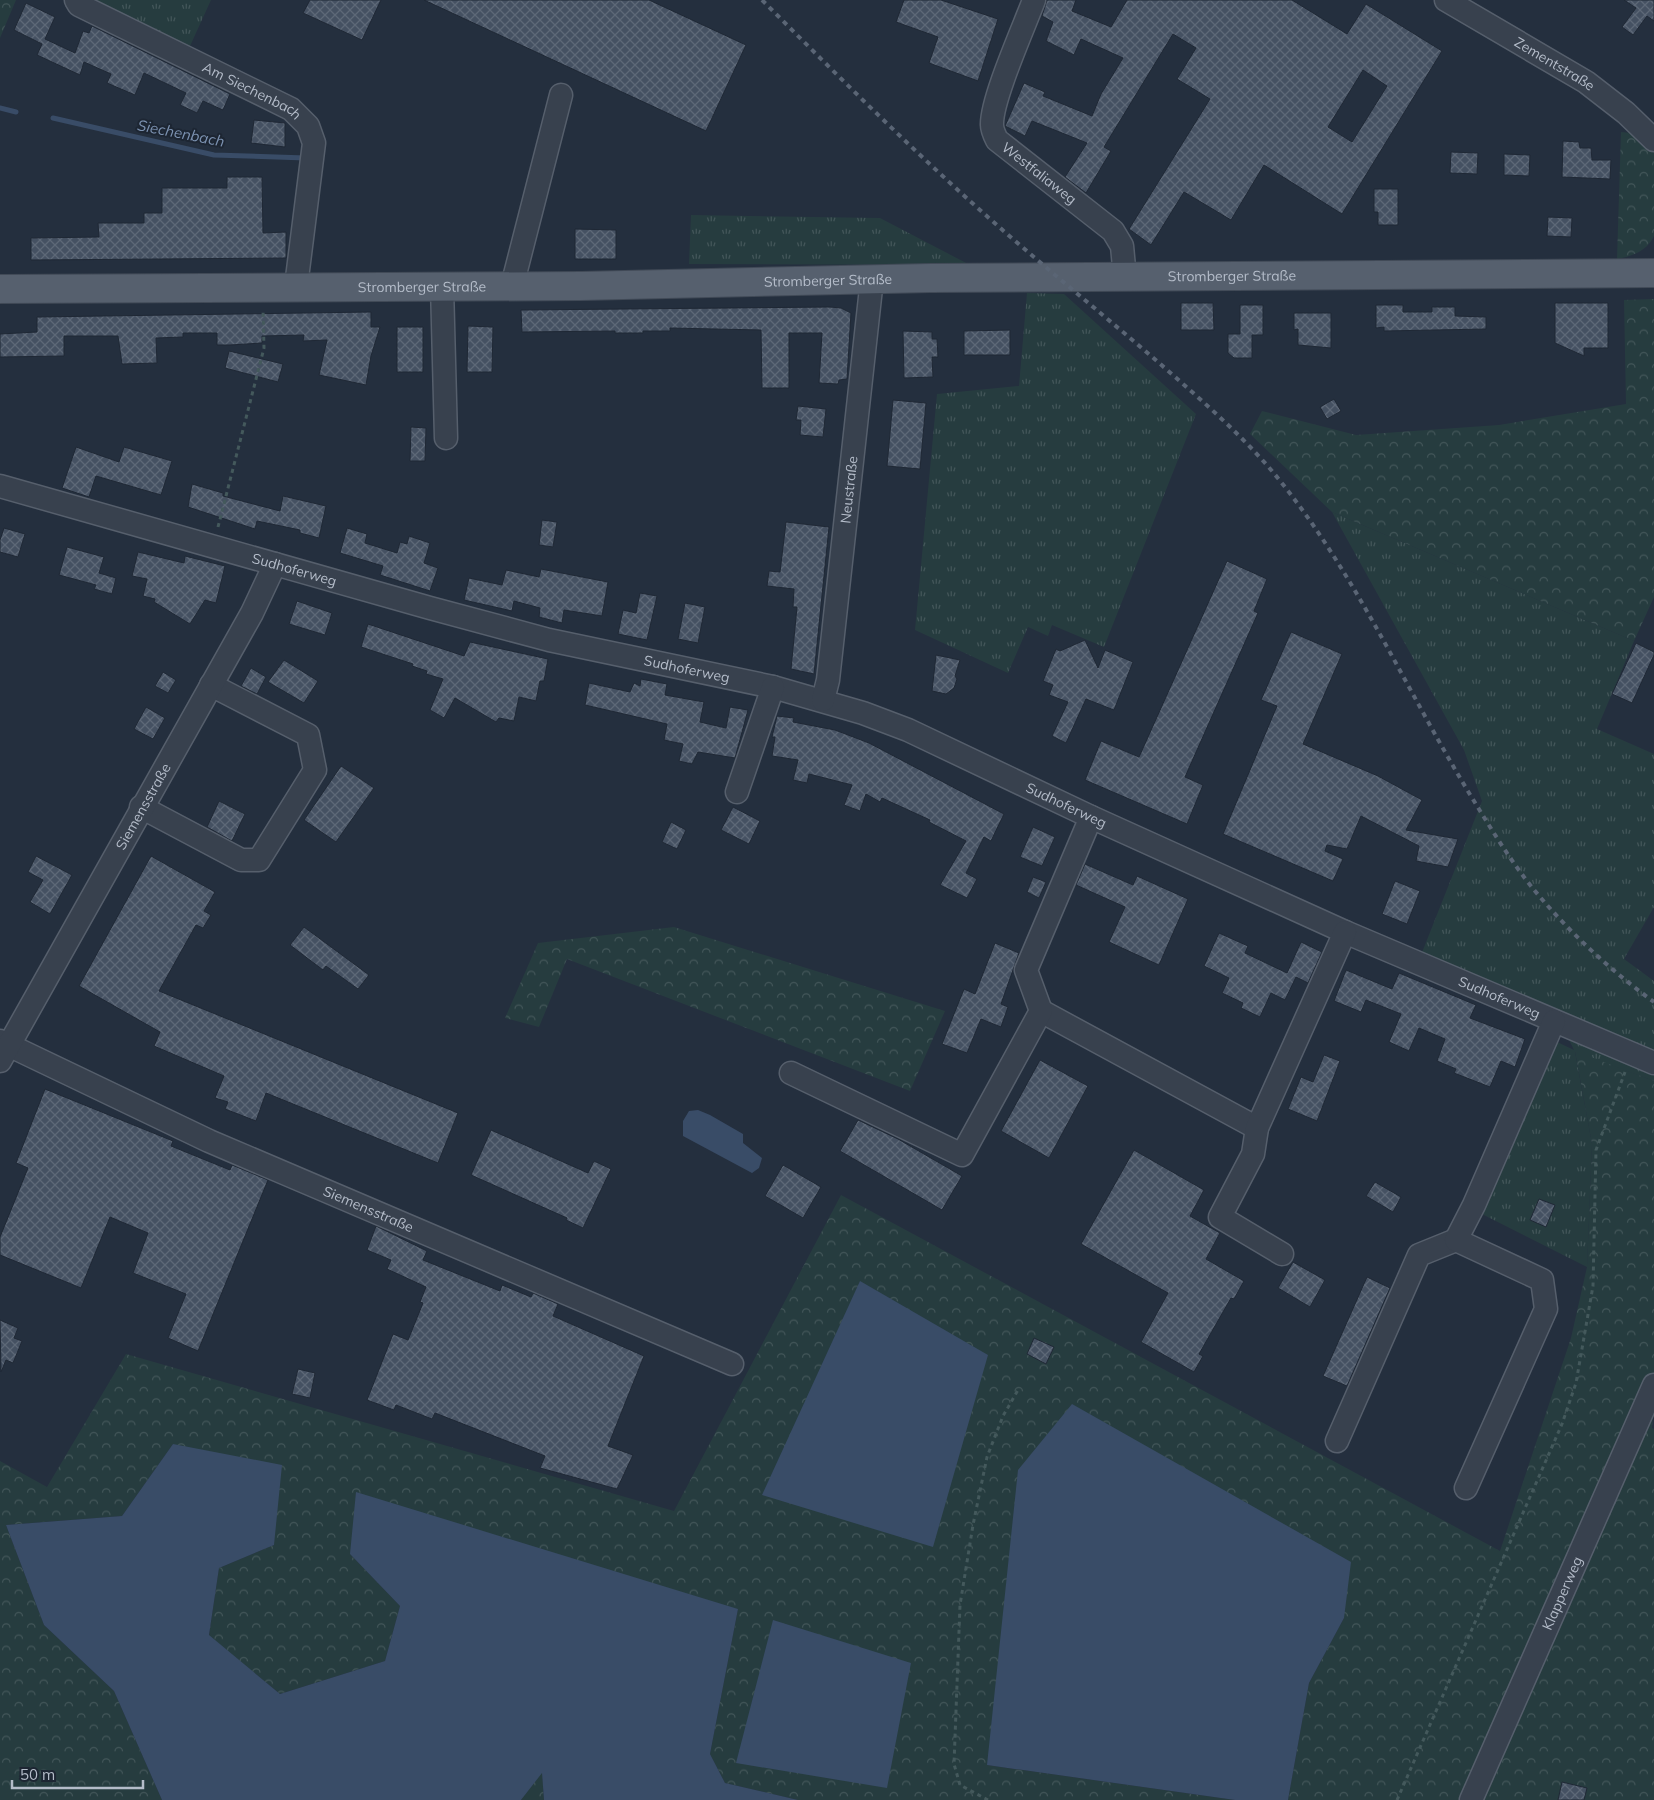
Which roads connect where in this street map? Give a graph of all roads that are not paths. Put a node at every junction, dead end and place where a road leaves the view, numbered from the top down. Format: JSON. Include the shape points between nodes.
{"nodes":[{"id":1,"x":76,"y":0,"type":"edge"},
{"id":2,"x":1034,"y":0,"type":"edge"},
{"id":3,"x":1446,"y":0,"type":"edge"},
{"id":4,"x":561,"y":95,"type":"dead end"},
{"id":5,"x":1654,"y":140,"type":"edge"},
{"id":6,"x":1654,"y":273,"type":"edge"},
{"id":7,"x":1125,"y":278,"type":"junction"},
{"id":8,"x":872,"y":279,"type":"junction"},
{"id":9,"x":296,"y":286,"type":"junction"},
{"id":10,"x":442,"y":286,"type":"junction"},
{"id":11,"x":512,"y":286,"type":"junction"},
{"id":12,"x":0,"y":289,"type":"edge"},
{"id":13,"x":446,"y":438,"type":"dead end"},
{"id":14,"x":0,"y":486,"type":"edge"},
{"id":15,"x":275,"y":564,"type":"junction"},
{"id":16,"x":211,"y":685,"type":"junction"},
{"id":17,"x":772,"y":687,"type":"junction"},
{"id":18,"x":824,"y":700,"type":"junction"},
{"id":19,"x":737,"y":792,"type":"dead end"},
{"id":20,"x":141,"y":807,"type":"junction"},
{"id":21,"x":1091,"y":817,"type":"junction"},
{"id":22,"x":1345,"y":932,"type":"junction"},
{"id":23,"x":1041,"y":1011,"type":"junction"},
{"id":24,"x":1554,"y":1021,"type":"junction"},
{"id":25,"x":3,"y":1049,"type":"edge"},
{"id":26,"x":1654,"y":1063,"type":"edge"},
{"id":27,"x":791,"y":1073,"type":"dead end"},
{"id":28,"x":1257,"y":1128,"type":"junction"},
{"id":29,"x":1456,"y":1240,"type":"junction"},
{"id":30,"x":1282,"y":1254,"type":"dead end"},
{"id":31,"x":732,"y":1364,"type":"dead end"},
{"id":32,"x":1654,"y":1385,"type":"edge"},
{"id":33,"x":1338,"y":1440,"type":"dead end"},
{"id":34,"x":1466,"y":1488,"type":"dead end"},
{"id":35,"x":1471,"y":1800,"type":"edge"}],
"edges":[{"from":1,"to":9,"type":"street","name":"Am Siechenbach","via":[[79,5],[291,109],[308,126],[314,143]]},
{"from":2,"to":7,"type":"street","name":"Westfaliaweg","via":[[1002,85],[992,126],[997,140],[1113,232],[1122,246]]},
{"from":3,"to":5,"type":"street","name":"Zementstraße","via":[[1586,82]]},
{"from":4,"to":11,"type":"street"},
{"from":6,"to":7,"type":"main road","name":"Stromberger Straße"},
{"from":7,"to":8,"type":"main road","name":"Stromberger Straße"},
{"from":8,"to":11,"type":"main road","name":"Stromberger Straße"},
{"from":8,"to":18,"type":"street","name":"Neustraße"},
{"from":9,"to":10,"type":"main road","name":"Stromberger Straße"},
{"from":9,"to":12,"type":"main road","name":"Stromberger Straße"},
{"from":10,"to":11,"type":"main road","name":"Stromberger Straße"},
{"from":10,"to":13,"type":"street"},
{"from":14,"to":15,"type":"street","name":"Sudhoferweg"},
{"from":15,"to":16,"type":"street","name":"Siemensstraße","via":[[252,613]]},
{"from":15,"to":17,"type":"street","name":"Sudhoferweg","via":[[550,640]]},
{"from":16,"to":20,"type":"street","name":"Siemensstraße"},
{"from":16,"to":20,"type":"street","via":[[308,735],[315,770],[259,860],[241,860]]},
{"from":17,"to":18,"type":"street","name":"Sudhoferweg"},
{"from":17,"to":19,"type":"street"},
{"from":18,"to":21,"type":"street","name":"Sudhoferweg","via":[[908,730]]},
{"from":20,"to":25,"type":"street","name":"Siemensstraße"},
{"from":21,"to":22,"type":"street","name":"Sudhoferweg"},
{"from":21,"to":23,"type":"street","via":[[1026,970]]},
{"from":22,"to":24,"type":"street","name":"Sudhoferweg"},
{"from":22,"to":28,"type":"street"},
{"from":23,"to":27,"type":"street","via":[[962,1155]]},
{"from":23,"to":28,"type":"street"},
{"from":24,"to":26,"type":"street","name":"Sudhoferweg"},
{"from":24,"to":29,"type":"street"},
{"from":25,"to":31,"type":"street","name":"Siemensstraße","via":[[209,1141]]},
{"from":28,"to":30,"type":"street","via":[[1252,1154],[1220,1217]]},
{"from":29,"to":33,"type":"street","via":[[1420,1254]]},
{"from":29,"to":34,"type":"street","via":[[1542,1280],[1546,1309]]},
{"from":32,"to":35,"type":"street","name":"Klapperweg"}]}
